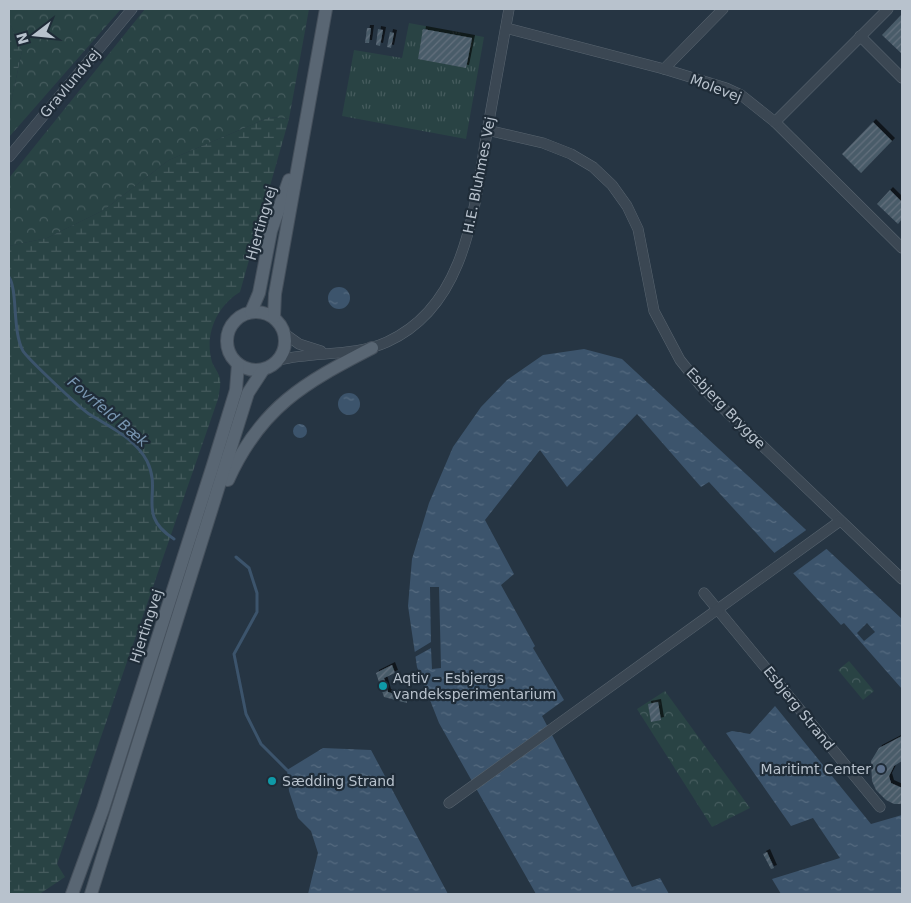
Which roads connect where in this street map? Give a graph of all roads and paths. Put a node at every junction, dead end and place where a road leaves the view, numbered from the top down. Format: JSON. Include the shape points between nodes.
{"nodes":[{"id":1,"x":132,"y":9,"type":"edge"},
{"id":2,"x":326,"y":9,"type":"edge"},
{"id":3,"x":509,"y":9,"type":"edge"},
{"id":4,"x":723,"y":9,"type":"edge"},
{"id":5,"x":888,"y":9,"type":"edge"},
{"id":6,"x":506,"y":28,"type":"junction"},
{"id":7,"x":860,"y":36,"type":"junction"},
{"id":8,"x":664,"y":69,"type":"junction"},
{"id":9,"x":902,"y":78,"type":"edge"},
{"id":10,"x":775,"y":122,"type":"junction"},
{"id":11,"x":487,"y":130,"type":"junction"},
{"id":12,"x":302,"y":142,"type":"junction"},
{"id":13,"x":9,"y":157,"type":"edge"},
{"id":14,"x":902,"y":248,"type":"edge"},
{"id":15,"x":251,"y":312,"type":"junction"},
{"id":16,"x":274,"y":317,"type":"junction"},
{"id":17,"x":285,"y":334,"type":"junction"},
{"id":18,"x":372,"y":348,"type":"junction"},
{"id":19,"x":330,"y":352,"type":"junction"},
{"id":20,"x":279,"y":360,"type":"junction"},
{"id":21,"x":238,"y":364,"type":"junction"},
{"id":22,"x":263,"y":370,"type":"junction"},
{"id":23,"x":840,"y":521,"type":"junction"},
{"id":24,"x":193,"y":571,"type":"junction"},
{"id":25,"x":902,"y":579,"type":"edge"},
{"id":26,"x":704,"y":592,"type":"dead end"},
{"id":27,"x":718,"y":610,"type":"junction"},
{"id":28,"x":449,"y":803,"type":"dead end"},
{"id":29,"x":880,"y":807,"type":"dead end"},
{"id":30,"x":72,"y":894,"type":"edge"},
{"id":31,"x":91,"y":894,"type":"edge"}],
"edges":[{"from":1,"to":13,"type":"street","name":"Gravlundvej"},
{"from":2,"to":12,"type":"main road","name":"Hjertingvej"},
{"from":3,"to":6,"type":"street","name":"H.E. Bluhmes Vej"},
{"from":4,"to":8,"type":"street"},
{"from":5,"to":7,"type":"street"},
{"from":6,"to":8,"type":"street","name":"Molevej"},
{"from":6,"to":11,"type":"street","name":"H.E. Bluhmes Vej"},
{"from":7,"to":9,"type":"street"},
{"from":7,"to":10,"type":"street"},
{"from":8,"to":10,"type":"street","name":"Molevej","via":[[741,95]]},
{"from":10,"to":14,"type":"street","name":"Molevej"},
{"from":11,"to":18,"type":"street","name":"H.E. Bluhmes Vej","via":[[475,205],[454,273],[440,299],[421,320],[402,334]]},
{"from":11,"to":23,"type":"street","name":"Esbjerg Brygge","via":[[571,154],[593,167],[612,185],[638,229],[654,310],[680,360],[700,385]]},
{"from":12,"to":15,"type":"main road","name":"Hjertingvej","via":[[271,231],[259,293]]},
{"from":12,"to":16,"type":"main road","name":"Hjertingvej","via":[[275,294]]},
{"from":15,"to":16,"type":"main road","via":[[259,311]]},
{"from":15,"to":21,"type":"main road","via":[[234,321],[227,338],[232,357]]},
{"from":16,"to":17,"type":"main road"},
{"from":17,"to":19,"type":"street","name":"H.E. Bluhmes Vej","via":[[299,344]]},
{"from":17,"to":20,"type":"main road","via":[[286,343]]},
{"from":18,"to":19,"type":"street","name":"H.E. Bluhmes Vej"},
{"from":18,"to":24,"type":"main road","via":[[310,382],[282,402],[262,423],[239,456]]},
{"from":19,"to":20,"type":"street","name":"H.E. Bluhmes Vej"},
{"from":20,"to":22,"type":"main road"},
{"from":21,"to":22,"type":"main road"},
{"from":21,"to":30,"type":"main road","name":"Hjertingvej","via":[[236,390],[103,809]]},
{"from":22,"to":24,"type":"main road","name":"Hjertingvej","via":[[248,393]]},
{"from":23,"to":25,"type":"street","name":"Esbjerg Brygge"},
{"from":23,"to":27,"type":"street"},
{"from":24,"to":31,"type":"main road","name":"Hjertingvej"},
{"from":26,"to":27,"type":"street","name":"Esbjerg Strand"},
{"from":27,"to":28,"type":"street"},
{"from":27,"to":29,"type":"street","name":"Esbjerg Strand"}]}
